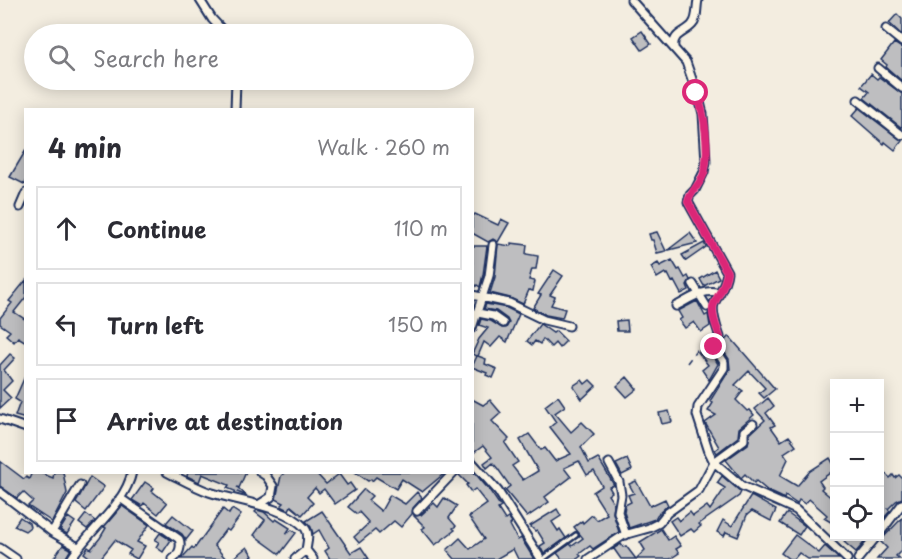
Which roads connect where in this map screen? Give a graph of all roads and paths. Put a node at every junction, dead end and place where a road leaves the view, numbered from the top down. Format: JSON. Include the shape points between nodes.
{"nodes":[{"id":1,"x":200,"y":0,"type":"edge"},
{"id":2,"x":631,"y":0,"type":"edge"},
{"id":3,"x":698,"y":0,"type":"edge"},
{"id":4,"x":217,"y":24,"type":"edge"},
{"id":5,"x":886,"y":29,"type":"dead end"},
{"id":6,"x":902,"y":42,"type":"edge"},
{"id":7,"x":674,"y":47,"type":"junction"},
{"id":8,"x":878,"y":68,"type":"dead end"},
{"id":9,"x":902,"y":88,"type":"edge"},
{"id":10,"x":236,"y":90,"type":"edge"},
{"id":11,"x":858,"y":100,"type":"dead end"},
{"id":12,"x":235,"y":108,"type":"edge"},
{"id":13,"x":902,"y":135,"type":"edge"},
{"id":14,"x":24,"y":198,"type":"edge"},
{"id":15,"x":20,"y":207,"type":"dead end"},
{"id":16,"x":493,"y":245,"type":"dead end"},
{"id":17,"x":693,"y":284,"type":"dead end"},
{"id":18,"x":720,"y":293,"type":"junction"},
{"id":19,"x":700,"y":294,"type":"junction"},
{"id":20,"x":474,"y":296,"type":"edge"},
{"id":21,"x":483,"y":298,"type":"junction"},
{"id":22,"x":676,"y":306,"type":"dead end"},
{"id":23,"x":707,"y":307,"type":"dead end"},
{"id":24,"x":478,"y":313,"type":"junction"},
{"id":25,"x":474,"y":323,"type":"edge"},
{"id":26,"x":503,"y":323,"type":"dead end"},
{"id":27,"x":569,"y":326,"type":"dead end"},
{"id":28,"x":715,"y":341,"type":"junction"},
{"id":29,"x":687,"y":363,"type":"dead end"},
{"id":30,"x":0,"y":419,"type":"edge"},
{"id":31,"x":753,"y":424,"type":"dead end"},
{"id":32,"x":24,"y":427,"type":"edge"},
{"id":33,"x":714,"y":462,"type":"junction"},
{"id":34,"x":609,"y":463,"type":"dead end"},
{"id":35,"x":474,"y":464,"type":"edge"},
{"id":36,"x":131,"y":474,"type":"edge"},
{"id":37,"x":171,"y":474,"type":"edge"},
{"id":38,"x":263,"y":474,"type":"edge"},
{"id":39,"x":452,"y":474,"type":"edge"},
{"id":40,"x":80,"y":484,"type":"dead end"},
{"id":41,"x":0,"y":492,"type":"edge"},
{"id":42,"x":120,"y":498,"type":"junction"},
{"id":43,"x":260,"y":504,"type":"junction"},
{"id":44,"x":902,"y":504,"type":"edge"},
{"id":45,"x":417,"y":511,"type":"dead end"},
{"id":46,"x":884,"y":527,"type":"edge"},
{"id":47,"x":52,"y":532,"type":"junction"},
{"id":48,"x":576,"y":535,"type":"dead end"},
{"id":49,"x":626,"y":535,"type":"junction"},
{"id":50,"x":874,"y":541,"type":"edge"},
{"id":51,"x":0,"y":548,"type":"edge"},
{"id":52,"x":78,"y":548,"type":"junction"},
{"id":53,"x":306,"y":550,"type":"junction"},
{"id":54,"x":16,"y":559,"type":"edge"},
{"id":55,"x":72,"y":559,"type":"edge"},
{"id":56,"x":172,"y":559,"type":"edge"},
{"id":57,"x":294,"y":559,"type":"edge"},
{"id":58,"x":313,"y":559,"type":"edge"},
{"id":59,"x":542,"y":559,"type":"edge"},
{"id":60,"x":588,"y":559,"type":"edge"},
{"id":61,"x":847,"y":559,"type":"edge"},
{"id":62,"x":858,"y":559,"type":"edge"}],
"edges":[{"from":1,"to":4,"type":"street"},
{"from":2,"to":7,"type":"street"},
{"from":3,"to":7,"type":"street","via":[[696,19],[676,36]]},
{"from":5,"to":6,"type":"street"},
{"from":7,"to":18,"type":"street","via":[[686,62],[703,114],[704,172],[688,202],[725,267]]},
{"from":8,"to":9,"type":"street"},
{"from":10,"to":12,"type":"street"},
{"from":11,"to":13,"type":"street"},
{"from":14,"to":15,"type":"street"},
{"from":16,"to":21,"type":"street"},
{"from":17,"to":19,"type":"street"},
{"from":18,"to":19,"type":"street","via":[[713,290]]},
{"from":18,"to":28,"type":"street","via":[[713,312],[720,337]]},
{"from":19,"to":22,"type":"street"},
{"from":19,"to":23,"type":"street"},
{"from":20,"to":21,"type":"street"},
{"from":21,"to":24,"type":"street"},
{"from":21,"to":27,"type":"street","via":[[509,303],[544,320]]},
{"from":24,"to":25,"type":"street"},
{"from":24,"to":26,"type":"street"},
{"from":28,"to":29,"type":"path","via":[[699,346]]},
{"from":28,"to":33,"type":"street","via":[[724,368],[698,407],[697,415]]},
{"from":30,"to":32,"type":"street"},
{"from":31,"to":33,"type":"street","via":[[744,431],[742,442]]},
{"from":33,"to":49,"type":"street","via":[[699,490],[659,523]]},
{"from":33,"to":61,"type":"street","via":[[742,486],[796,510]]},
{"from":34,"to":49,"type":"street","via":[[619,482],[618,512]]},
{"from":35,"to":59,"type":"street","via":[[498,491]]},
{"from":36,"to":42,"type":"street"},
{"from":37,"to":43,"type":"street","via":[[207,491]]},
{"from":38,"to":43,"type":"street","via":[[273,486],[271,497]]},
{"from":39,"to":45,"type":"street"},
{"from":40,"to":47,"type":"street"},
{"from":41,"to":47,"type":"street"},
{"from":42,"to":52,"type":"street"},
{"from":42,"to":56,"type":"street","via":[[179,538],[180,550]]},
{"from":43,"to":53,"type":"street","via":[[306,529]]},
{"from":44,"to":46,"type":"street"},
{"from":47,"to":52,"type":"street"},
{"from":48,"to":59,"type":"lane"},
{"from":49,"to":60,"type":"street"},
{"from":50,"to":62,"type":"street"},
{"from":51,"to":54,"type":"street"},
{"from":52,"to":55,"type":"street"},
{"from":53,"to":57,"type":"street"},
{"from":53,"to":58,"type":"street"}]}
